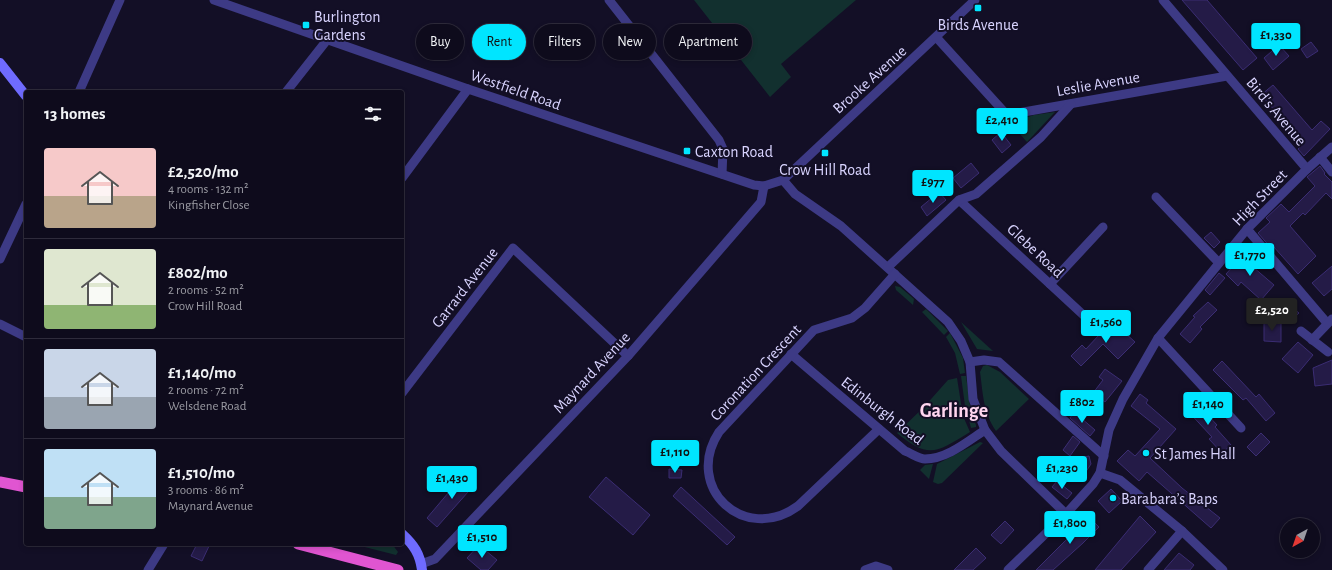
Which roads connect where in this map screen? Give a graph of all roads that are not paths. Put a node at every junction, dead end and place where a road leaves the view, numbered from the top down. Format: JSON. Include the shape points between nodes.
{"nodes":[{"id":1,"x":120,"y":0,"type":"edge"},
{"id":2,"x":214,"y":0,"type":"edge"},
{"id":3,"x":609,"y":0,"type":"edge"},
{"id":4,"x":975,"y":0,"type":"edge"},
{"id":5,"x":1163,"y":0,"type":"edge"},
{"id":6,"x":936,"y":37,"type":"junction"},
{"id":7,"x":327,"y":40,"type":"junction"},
{"id":8,"x":0,"y":63,"type":"edge"},
{"id":9,"x":1228,"y":76,"type":"junction"},
{"id":10,"x":468,"y":88,"type":"junction"},
{"id":11,"x":80,"y":90,"type":"edge"},
{"id":12,"x":288,"y":90,"type":"edge"},
{"id":13,"x":24,"y":93,"type":"edge"},
{"id":14,"x":1071,"y":104,"type":"junction"},
{"id":15,"x":1332,"y":147,"type":"edge"},
{"id":16,"x":1320,"y":157,"type":"junction"},
{"id":17,"x":1307,"y":169,"type":"junction"},
{"id":18,"x":1332,"y":172,"type":"edge"},
{"id":19,"x":722,"y":174,"type":"junction"},
{"id":20,"x":404,"y":175,"type":"edge"},
{"id":21,"x":783,"y":180,"type":"junction"},
{"id":22,"x":764,"y":186,"type":"junction"},
{"id":23,"x":1156,"y":198,"type":"dead end"},
{"id":24,"x":959,"y":200,"type":"junction"},
{"id":25,"x":24,"y":208,"type":"edge"},
{"id":26,"x":1103,"y":227,"type":"dead end"},
{"id":27,"x":1247,"y":229,"type":"junction"},
{"id":28,"x":0,"y":258,"type":"edge"},
{"id":29,"x":1219,"y":263,"type":"junction"},
{"id":30,"x":888,"y":267,"type":"junction"},
{"id":31,"x":895,"y":274,"type":"junction"},
{"id":32,"x":1050,"y":284,"type":"junction"},
{"id":33,"x":1330,"y":321,"type":"edge"},
{"id":34,"x":1092,"y":323,"type":"dead end"},
{"id":35,"x":0,"y":324,"type":"edge"},
{"id":36,"x":1301,"y":331,"type":"dead end"},
{"id":37,"x":24,"y":335,"type":"edge"},
{"id":38,"x":1158,"y":338,"type":"junction"},
{"id":39,"x":1312,"y":340,"type":"junction"},
{"id":40,"x":1328,"y":352,"type":"dead end"},
{"id":41,"x":791,"y":354,"type":"junction"},
{"id":42,"x":628,"y":356,"type":"junction"},
{"id":43,"x":970,"y":362,"type":"junction"},
{"id":44,"x":404,"y":390,"type":"edge"},
{"id":45,"x":1241,"y":428,"type":"dead end"},
{"id":46,"x":879,"y":429,"type":"junction"},
{"id":47,"x":985,"y":430,"type":"junction"},
{"id":48,"x":1104,"y":456,"type":"junction"},
{"id":49,"x":1100,"y":473,"type":"junction"},
{"id":50,"x":0,"y":482,"type":"edge"},
{"id":51,"x":24,"y":487,"type":"edge"},
{"id":52,"x":1066,"y":514,"type":"junction"},
{"id":53,"x":1182,"y":531,"type":"junction"},
{"id":54,"x":404,"y":536,"type":"edge"},
{"id":55,"x":163,"y":546,"type":"edge"},
{"id":56,"x":306,"y":546,"type":"edge"},
{"id":57,"x":422,"y":567,"type":"edge"},
{"id":58,"x":148,"y":570,"type":"edge"},
{"id":59,"x":398,"y":570,"type":"edge"},
{"id":60,"x":865,"y":570,"type":"edge"},
{"id":61,"x":888,"y":570,"type":"edge"},
{"id":62,"x":1008,"y":570,"type":"edge"},
{"id":63,"x":1148,"y":570,"type":"edge"},
{"id":64,"x":1223,"y":570,"type":"edge"}],
"edges":[{"from":1,"to":11,"type":"street"},
{"from":2,"to":7,"type":"street","name":"Westfield Road"},
{"from":3,"to":19,"type":"street","via":[[719,140],[723,149]]},
{"from":4,"to":6,"type":"street","name":"Brooke Avenue"},
{"from":5,"to":9,"type":"street","name":"Bird's Avenue"},
{"from":6,"to":14,"type":"street","name":"Leslie Avenue","via":[[1007,115]]},
{"from":6,"to":21,"type":"street","name":"Brooke Avenue","via":[[813,149]]},
{"from":7,"to":10,"type":"street","name":"Westfield Road"},
{"from":7,"to":12,"type":"street"},
{"from":8,"to":13,"type":"main road"},
{"from":9,"to":14,"type":"street","name":"Leslie Avenue"},
{"from":9,"to":17,"type":"street","name":"Bird's Avenue"},
{"from":10,"to":19,"type":"street","name":"Westfield Road"},
{"from":10,"to":20,"type":"street"},
{"from":14,"to":24,"type":"street","via":[[1041,137],[976,194]]},
{"from":15,"to":16,"type":"street","name":"High Street"},
{"from":16,"to":17,"type":"street","name":"High Street"},
{"from":16,"to":18,"type":"street"},
{"from":17,"to":27,"type":"street","name":"High Street"},
{"from":19,"to":22,"type":"street","name":"Westfield Road"},
{"from":21,"to":22,"type":"street"},
{"from":21,"to":30,"type":"street","via":[[795,194],[841,226]]},
{"from":22,"to":42,"type":"street","name":"Maynard Avenue","via":[[761,202]]},
{"from":23,"to":29,"type":"street"},
{"from":24,"to":30,"type":"street"},
{"from":24,"to":32,"type":"street","name":"Glebe Road"},
{"from":25,"to":28,"type":"street"},
{"from":26,"to":32,"type":"street"},
{"from":27,"to":29,"type":"street","name":"High Street"},
{"from":27,"to":33,"type":"street"},
{"from":29,"to":38,"type":"street","name":"High Street"},
{"from":30,"to":31,"type":"street"},
{"from":31,"to":41,"type":"street","name":"Coronation Crescent","via":[[865,308],[852,318],[814,330]]},
{"from":31,"to":43,"type":"street","via":[[948,322],[961,341]]},
{"from":32,"to":34,"type":"street","name":"Glebe Road"},
{"from":33,"to":39,"type":"street"},
{"from":35,"to":37,"type":"street"},
{"from":36,"to":39,"type":"street"},
{"from":38,"to":45,"type":"street"},
{"from":38,"to":48,"type":"street","name":"High Street","via":[[1123,399],[1112,424]]},
{"from":39,"to":40,"type":"street"},
{"from":41,"to":46,"type":"street","name":"Edinburgh Road"},
{"from":41,"to":46,"type":"street","name":"Coronation Crescent","via":[[712,442],[709,457],[710,478],[718,498],[726,506],[752,519],[786,515]]},
{"from":42,"to":44,"type":"street","name":"Garrard Avenue","via":[[513,248]]},
{"from":42,"to":57,"type":"street","name":"Maynard Avenue","via":[[435,559]]},
{"from":43,"to":47,"type":"street","via":[[973,399]]},
{"from":43,"to":48,"type":"street","via":[[999,362]]},
{"from":46,"to":47,"type":"street","name":"Edinburgh Road","via":[[905,451],[924,460],[953,450]]},
{"from":47,"to":52,"type":"street","via":[[1001,451]]},
{"from":48,"to":49,"type":"street","name":"High Street"},
{"from":49,"to":52,"type":"street","name":"High Street"},
{"from":49,"to":53,"type":"street","via":[[1120,480]]},
{"from":50,"to":51,"type":"highway"},
{"from":52,"to":62,"type":"street","name":"High Street"},
{"from":53,"to":63,"type":"street"},
{"from":53,"to":64,"type":"street"},
{"from":54,"to":57,"type":"main road","via":[[415,546]]},
{"from":55,"to":58,"type":"street"},
{"from":56,"to":59,"type":"highway"},
{"from":60,"to":61,"type":"street","via":[[876,566]]}]}
